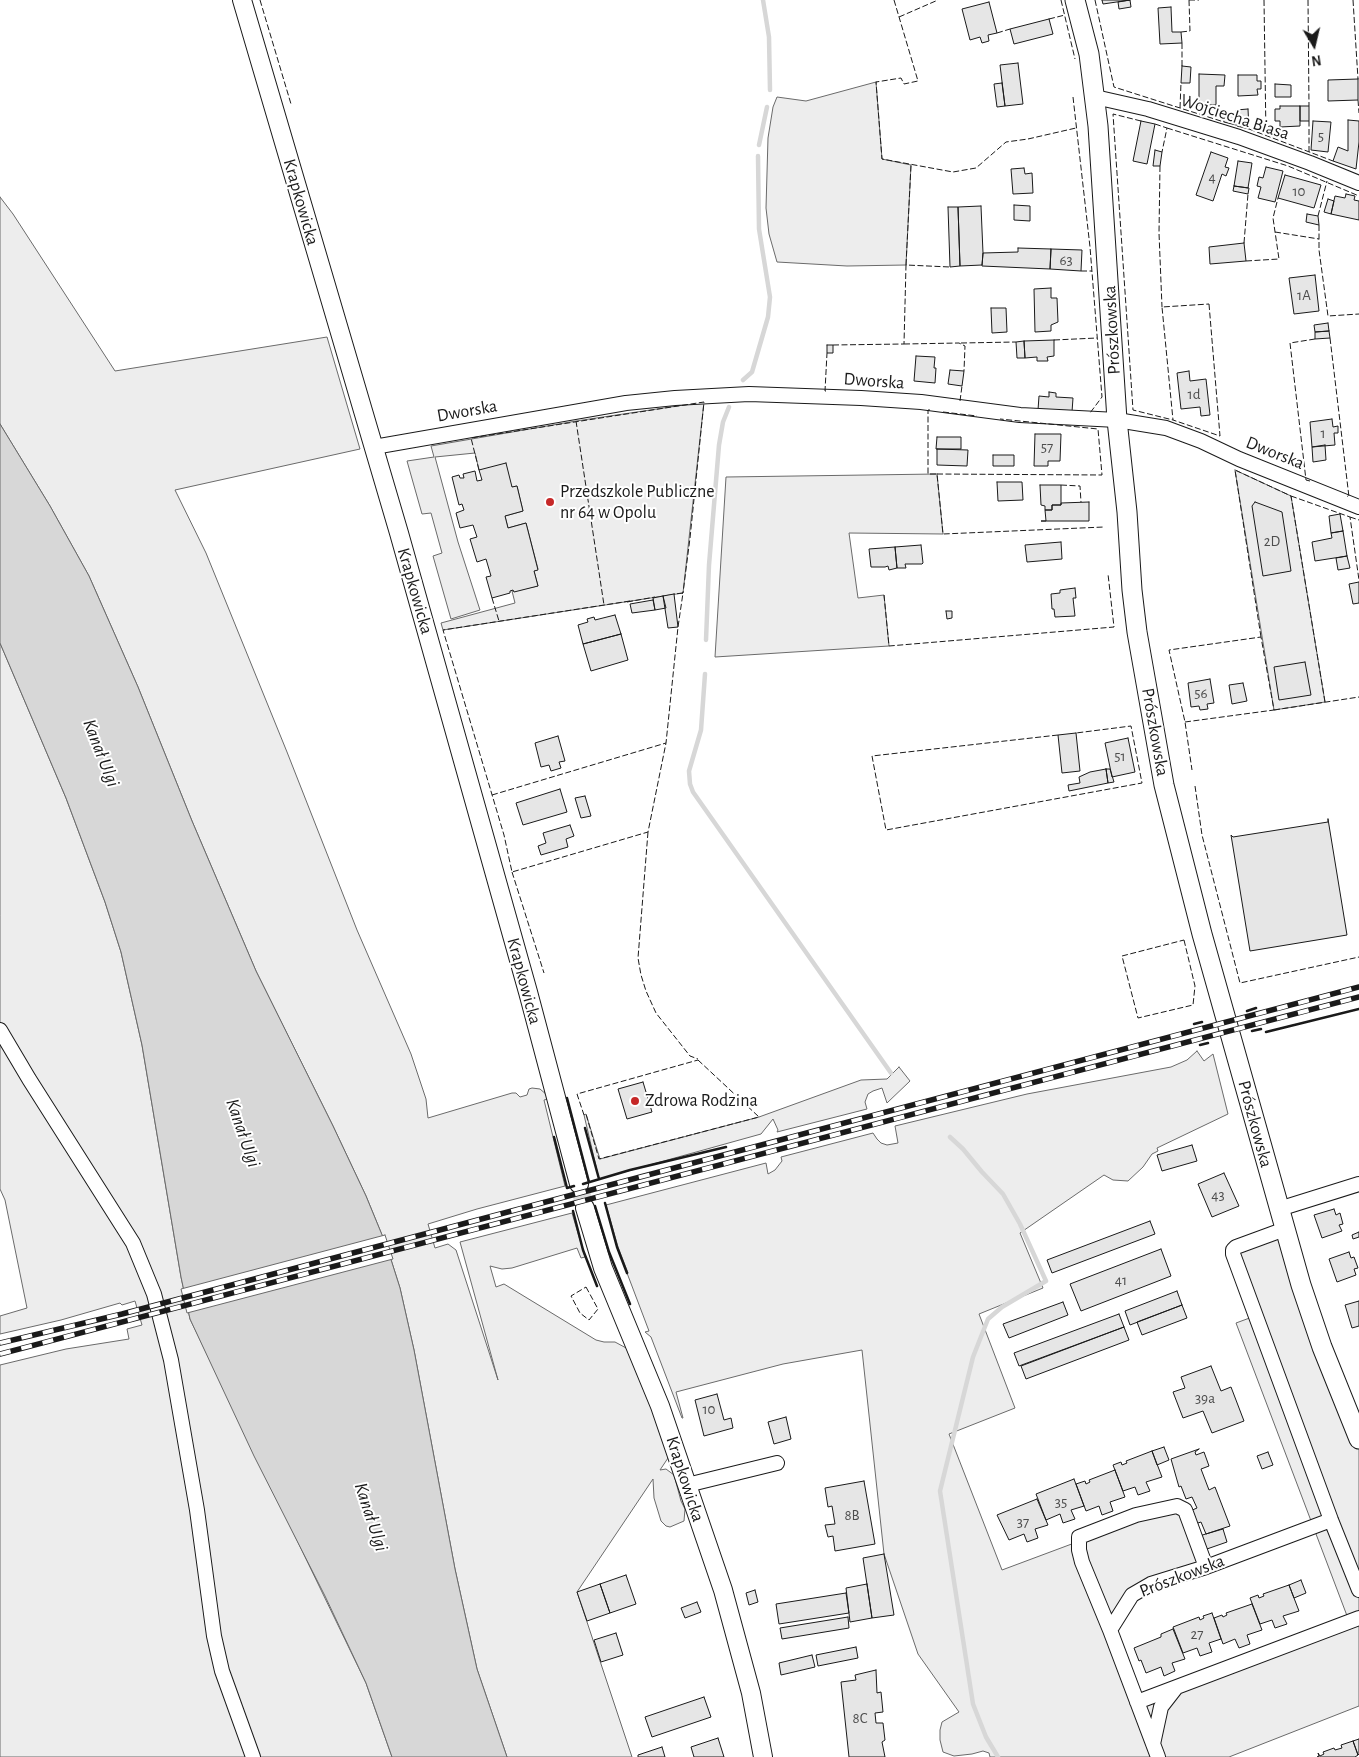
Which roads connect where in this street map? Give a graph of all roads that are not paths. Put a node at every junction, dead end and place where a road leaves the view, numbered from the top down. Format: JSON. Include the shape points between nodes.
{"nodes":[{"id":1,"x":242,"y":0,"type":"edge"},
{"id":2,"x":1075,"y":0,"type":"edge"},
{"id":3,"x":1095,"y":97,"type":"junction"},
{"id":4,"x":1359,"y":183,"type":"edge"},
{"id":5,"x":1117,"y":420,"type":"junction"},
{"id":6,"x":374,"y":447,"type":"junction"},
{"id":7,"x":1359,"y":507,"type":"edge"},
{"id":8,"x":0,"y":1030,"type":"edge"},
{"id":9,"x":579,"y":1184,"type":"tunnel mouth"},
{"id":10,"x":1359,"y":1184,"type":"edge"},
{"id":11,"x":585,"y":1208,"type":"tunnel mouth"},
{"id":12,"x":1279,"y":1208,"type":"junction"},
{"id":13,"x":1285,"y":1229,"type":"junction"},
{"id":14,"x":1359,"y":1439,"type":"edge"},
{"id":15,"x":776,"y":1463,"type":"dead end"},
{"id":16,"x":687,"y":1485,"type":"junction"},
{"id":17,"x":1331,"y":1520,"type":"junction"},
{"id":18,"x":1206,"y":1567,"type":"junction"},
{"id":19,"x":1359,"y":1590,"type":"edge"},
{"id":20,"x":1359,"y":1618,"type":"edge"},
{"id":21,"x":1110,"y":1630,"type":"junction"},
{"id":22,"x":1176,"y":1688,"type":"junction"},
{"id":23,"x":1138,"y":1702,"type":"junction"},
{"id":24,"x":1156,"y":1751,"type":"edge"},
{"id":25,"x":253,"y":1757,"type":"edge"},
{"id":26,"x":763,"y":1757,"type":"edge"}],
"edges":[{"from":1,"to":6,"type":"street","name":"Krapkowicka"},
{"from":2,"to":3,"type":"main road","name":"Prószkowska","via":[[1089,54]]},
{"from":3,"to":4,"type":"street","name":"Wojciecha Biasa","via":[[1148,109],[1239,137]]},
{"from":3,"to":5,"type":"main road","name":"Prószkowska"},
{"from":5,"to":6,"type":"street","name":"Dworska","via":[[1020,415],[861,398],[725,394],[626,404]]},
{"from":5,"to":7,"type":"street","name":"Dworska","via":[[1166,428]]},
{"from":5,"to":12,"type":"main road","name":"Prószkowska","via":[[1136,625],[1164,785]]},
{"from":6,"to":9,"type":"street","name":"Krapkowicka"},
{"from":8,"to":25,"type":"street","via":[[132,1243],[154,1294],[171,1360],[197,1510],[214,1636],[222,1671]]},
{"from":10,"to":12,"type":"street"},
{"from":11,"to":16,"type":"street","name":"Krapkowicka","via":[[603,1268],[656,1394]]},
{"from":12,"to":13,"type":"main road","name":"Prószkowska"},
{"from":13,"to":14,"type":"main road","name":"Prószkowska","via":[[1322,1348]]},
{"from":13,"to":17,"type":"street","via":[[1236,1246],[1233,1254]]},
{"from":15,"to":16,"type":"street"},
{"from":16,"to":26,"type":"street","name":"Krapkowicka","via":[[731,1616]]},
{"from":17,"to":18,"type":"street","name":"Prószkowska"},
{"from":17,"to":19,"type":"street"},
{"from":18,"to":21,"type":"street","name":"Prószkowska","via":[[1150,1584],[1132,1595]]},
{"from":18,"to":21,"type":"street","via":[[1185,1510],[1177,1506],[1136,1515],[1079,1537],[1082,1562]]},
{"from":20,"to":22,"type":"street"},
{"from":21,"to":23,"type":"street"},
{"from":22,"to":23,"type":"street"},
{"from":22,"to":24,"type":"street","via":[[1161,1707]]},
{"from":23,"to":24,"type":"street"}]}
